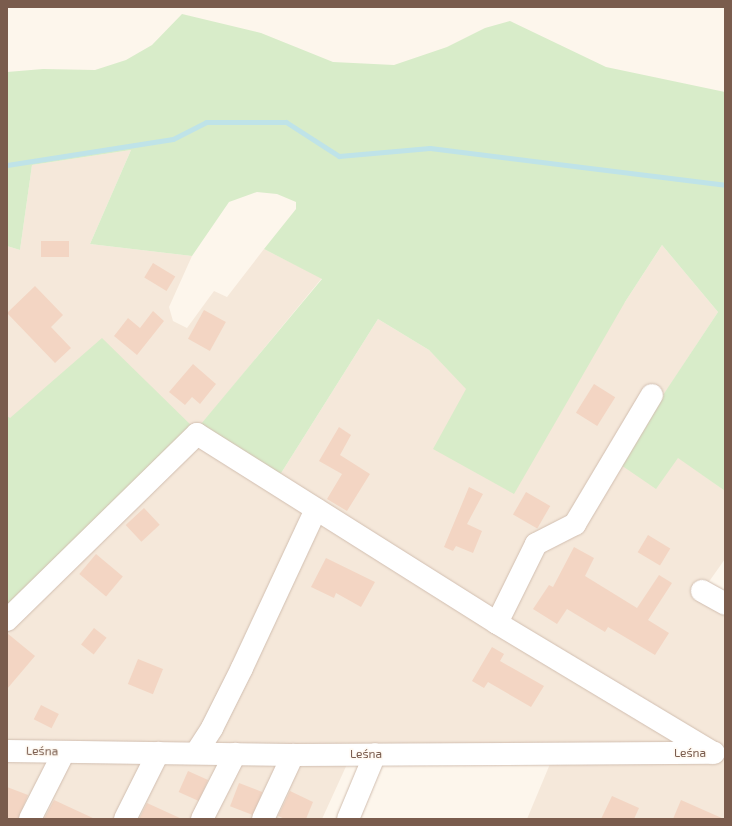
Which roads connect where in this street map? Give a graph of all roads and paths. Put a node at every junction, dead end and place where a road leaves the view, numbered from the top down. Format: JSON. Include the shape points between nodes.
{"nodes":[{"id":1,"x":652,"y":395,"type":"dead end"},
{"id":2,"x":316,"y":509,"type":"junction"},
{"id":3,"x":702,"y":591,"type":"dead end"},
{"id":4,"x":725,"y":604,"type":"edge"},
{"id":5,"x":7,"y":620,"type":"edge"},
{"id":6,"x":497,"y":623,"type":"junction"},
{"id":7,"x":7,"y":751,"type":"edge"},
{"id":8,"x":64,"y":752,"type":"junction"},
{"id":9,"x":158,"y":753,"type":"junction"},
{"id":10,"x":719,"y":753,"type":"edge"},
{"id":11,"x":196,"y":754,"type":"junction"},
{"id":12,"x":235,"y":754,"type":"junction"},
{"id":13,"x":375,"y":754,"type":"junction"},
{"id":14,"x":293,"y":755,"type":"junction"},
{"id":15,"x":30,"y":819,"type":"edge"},
{"id":16,"x":125,"y":819,"type":"edge"},
{"id":17,"x":202,"y":819,"type":"edge"},
{"id":18,"x":263,"y":819,"type":"edge"},
{"id":19,"x":348,"y":819,"type":"edge"}],
"edges":[{"from":1,"to":6,"type":"street","via":[[575,524],[536,544]]},
{"from":2,"to":5,"type":"street","via":[[197,434]]},
{"from":2,"to":6,"type":"street"},
{"from":2,"to":11,"type":"street","via":[[242,668]]},
{"from":3,"to":4,"type":"street"},
{"from":6,"to":10,"type":"street"},
{"from":7,"to":8,"type":"street","name":"Leśna"},
{"from":8,"to":9,"type":"street","name":"Leśna"},
{"from":8,"to":15,"type":"street"},
{"from":9,"to":11,"type":"street","name":"Leśna"},
{"from":9,"to":16,"type":"street"},
{"from":10,"to":13,"type":"street","name":"Leśna"},
{"from":11,"to":12,"type":"street","name":"Leśna"},
{"from":12,"to":14,"type":"street","name":"Leśna"},
{"from":12,"to":17,"type":"street"},
{"from":13,"to":14,"type":"street","name":"Leśna"},
{"from":13,"to":19,"type":"street"},
{"from":14,"to":18,"type":"street"}]}
